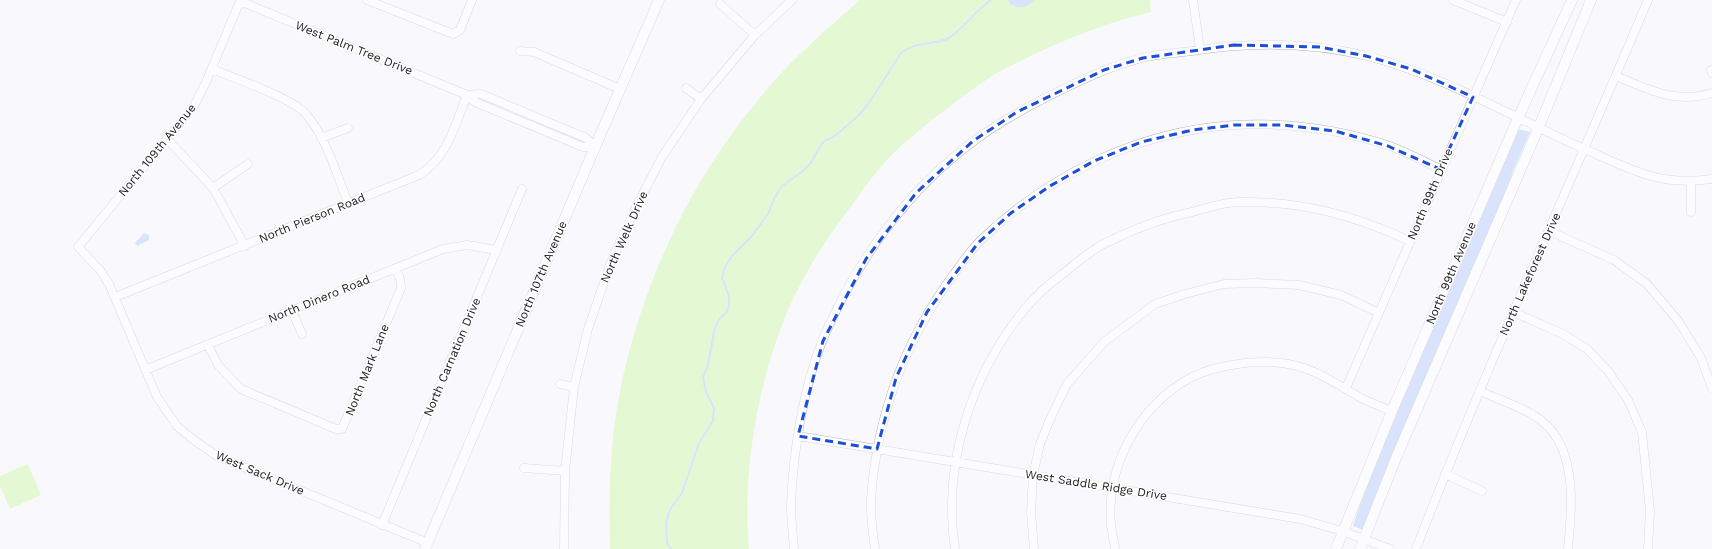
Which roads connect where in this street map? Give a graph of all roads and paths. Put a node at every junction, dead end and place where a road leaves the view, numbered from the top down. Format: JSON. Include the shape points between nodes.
{"nodes":[{"id":1,"x":367,"y":0,"type":"edge"},
{"id":2,"x":472,"y":0,"type":"edge"},
{"id":3,"x":660,"y":0,"type":"edge"},
{"id":4,"x":792,"y":0,"type":"edge"},
{"id":5,"x":1193,"y":0,"type":"edge"},
{"id":6,"x":1452,"y":0,"type":"edge"},
{"id":7,"x":1516,"y":0,"type":"edge"},
{"id":8,"x":1572,"y":0,"type":"edge"},
{"id":9,"x":1591,"y":0,"type":"edge"},
{"id":10,"x":1648,"y":0,"type":"edge"},
{"id":11,"x":240,"y":1,"type":"joint"},
{"id":12,"x":720,"y":4,"type":"dead end"},
{"id":13,"x":1507,"y":22,"type":"junction"},
{"id":14,"x":755,"y":35,"type":"junction"},
{"id":15,"x":1200,"y":49,"type":"junction"},
{"id":16,"x":520,"y":50,"type":"dead end"},
{"id":17,"x":212,"y":69,"type":"junction"},
{"id":18,"x":1616,"y":76,"type":"junction"},
{"id":19,"x":686,"y":88,"type":"dead end"},
{"id":20,"x":620,"y":89,"type":"junction"},
{"id":21,"x":1712,"y":93,"type":"edge"},
{"id":22,"x":467,"y":95,"type":"junction"},
{"id":23,"x":1473,"y":97,"type":"junction"},
{"id":24,"x":702,"y":100,"type":"junction"},
{"id":25,"x":1518,"y":118,"type":"junction"},
{"id":26,"x":348,"y":128,"type":"dead end"},
{"id":27,"x":1538,"y":129,"type":"junction"},
{"id":28,"x":321,"y":138,"type":"junction"},
{"id":29,"x":167,"y":139,"type":"junction"},
{"id":30,"x":595,"y":147,"type":"junction"},
{"id":31,"x":1584,"y":149,"type":"junction"},
{"id":32,"x":248,"y":164,"type":"dead end"},
{"id":33,"x":1440,"y":169,"type":"junction"},
{"id":34,"x":1712,"y":179,"type":"edge"},
{"id":35,"x":1690,"y":182,"type":"junction"},
{"id":36,"x":213,"y":188,"type":"junction"},
{"id":37,"x":522,"y":189,"type":"dead end"},
{"id":38,"x":348,"y":203,"type":"junction"},
{"id":39,"x":1691,"y":212,"type":"dead end"},
{"id":40,"x":1549,"y":231,"type":"junction"},
{"id":41,"x":1410,"y":241,"type":"junction"},
{"id":42,"x":245,"y":246,"type":"junction"},
{"id":43,"x":78,"y":247,"type":"joint"},
{"id":44,"x":497,"y":250,"type":"junction"},
{"id":45,"x":396,"y":268,"type":"junction"},
{"id":46,"x":115,"y":297,"type":"junction"},
{"id":47,"x":292,"y":311,"type":"junction"},
{"id":48,"x":1513,"y":312,"type":"junction"},
{"id":49,"x":1379,"y":313,"type":"junction"},
{"id":50,"x":302,"y":334,"type":"dead end"},
{"id":51,"x":208,"y":345,"type":"junction"},
{"id":52,"x":145,"y":370,"type":"junction"},
{"id":53,"x":560,"y":384,"type":"dead end"},
{"id":54,"x":574,"y":386,"type":"junction"},
{"id":55,"x":1346,"y":388,"type":"junction"},
{"id":56,"x":1712,"y":388,"type":"edge"},
{"id":57,"x":1480,"y":391,"type":"junction"},
{"id":58,"x":1392,"y":411,"type":"junction"},
{"id":59,"x":798,"y":436,"type":"junction"},
{"id":60,"x":877,"y":450,"type":"junction"},
{"id":61,"x":956,"y":462,"type":"junction"},
{"id":62,"x":524,"y":468,"type":"dead end"},
{"id":63,"x":565,"y":471,"type":"junction"},
{"id":64,"x":1445,"y":474,"type":"junction"},
{"id":65,"x":1032,"y":475,"type":"junction"},
{"id":66,"x":1113,"y":488,"type":"junction"},
{"id":67,"x":1482,"y":491,"type":"dead end"},
{"id":68,"x":382,"y":524,"type":"junction"},
{"id":69,"x":1342,"y":532,"type":"junction"},
{"id":70,"x":1362,"y":544,"type":"edge"},
{"id":71,"x":427,"y":546,"type":"edge"},
{"id":72,"x":559,"y":549,"type":"edge"},
{"id":73,"x":564,"y":549,"type":"edge"},
{"id":74,"x":794,"y":549,"type":"edge"},
{"id":75,"x":875,"y":549,"type":"edge"},
{"id":76,"x":955,"y":549,"type":"edge"},
{"id":77,"x":1034,"y":549,"type":"edge"},
{"id":78,"x":1115,"y":549,"type":"edge"},
{"id":79,"x":1336,"y":549,"type":"edge"},
{"id":80,"x":1390,"y":549,"type":"edge"},
{"id":81,"x":1416,"y":549,"type":"edge"},
{"id":82,"x":1568,"y":549,"type":"edge"},
{"id":83,"x":1648,"y":549,"type":"edge"}],
"edges":[{"from":1,"to":2,"type":"street","via":[[456,34]]},
{"from":3,"to":20,"type":"main road","name":"North 107th Avenue"},
{"from":4,"to":14,"type":"street","name":"North Welk Drive"},
{"from":5,"to":15,"type":"street"},
{"from":6,"to":13,"type":"street"},
{"from":7,"to":13,"type":"street","name":"North 99th Drive"},
{"from":8,"to":25,"type":"main road","name":"North 99th Avenue"},
{"from":9,"to":27,"type":"main road","name":"North 99th Avenue"},
{"from":10,"to":18,"type":"street","name":"North Lakeforest Drive"},
{"from":11,"to":17,"type":"street","name":"North 109th Avenue"},
{"from":11,"to":22,"type":"street","name":"West Palm Tree Drive"},
{"from":12,"to":14,"type":"street"},
{"from":13,"to":23,"type":"street","name":"North 99th Drive"},
{"from":14,"to":24,"type":"street","name":"North Welk Drive"},
{"from":15,"to":23,"type":"street","via":[[1268,44],[1320,47],[1366,56],[1411,69]]},
{"from":15,"to":59,"type":"street","via":[[1143,58],[1104,70],[1017,112],[973,141],[942,167],[891,223],[844,295],[822,340],[806,394]]},
{"from":16,"to":20,"type":"street","via":[[534,52]]},
{"from":17,"to":28,"type":"street","via":[[298,107]]},
{"from":17,"to":29,"type":"street","name":"North 109th Avenue","via":[[194,106]]},
{"from":18,"to":21,"type":"street","via":[[1662,95],[1704,96]]},
{"from":18,"to":31,"type":"street","name":"North Lakeforest Drive"},
{"from":19,"to":24,"type":"street"},
{"from":20,"to":30,"type":"main road","name":"North 107th Avenue"},
{"from":22,"to":30,"type":"street","name":"West Palm Tree Drive","via":[[475,102],[583,148]]},
{"from":22,"to":38,"type":"street","name":"North Pierson Road","via":[[445,149],[431,168]]},
{"from":23,"to":25,"type":"street"},
{"from":23,"to":33,"type":"street","name":"North 99th Drive"},
{"from":24,"to":54,"type":"street","name":"North Welk Drive","via":[[662,157],[614,254],[588,329]]},
{"from":25,"to":27,"type":"street"},
{"from":25,"to":58,"type":"main road","name":"North 99th Avenue"},
{"from":26,"to":28,"type":"street"},
{"from":27,"to":31,"type":"street"},
{"from":27,"to":70,"type":"main road","name":"North 99th Avenue","via":[[1398,451]]},
{"from":28,"to":38,"type":"street"},
{"from":29,"to":36,"type":"street"},
{"from":29,"to":43,"type":"street","name":"North 109th Avenue"},
{"from":30,"to":71,"type":"main road","name":"North 107th Avenue"},
{"from":31,"to":35,"type":"street","via":[[1652,177]]},
{"from":31,"to":40,"type":"street","name":"North Lakeforest Drive"},
{"from":32,"to":36,"type":"street"},
{"from":33,"to":41,"type":"street","name":"North 99th Drive"},
{"from":33,"to":60,"type":"street","via":[[1388,146],[1335,131],[1282,125],[1234,125],[1193,130],[1141,142],[1094,161],[1050,186],[1011,213],[978,243],[927,312],[909,346],[896,378]]},
{"from":34,"to":35,"type":"street"},
{"from":35,"to":39,"type":"street"},
{"from":36,"to":42,"type":"street"},
{"from":37,"to":44,"type":"street","name":"North Carnation Drive"},
{"from":38,"to":42,"type":"street","name":"North Pierson Road"},
{"from":40,"to":48,"type":"street","name":"North Lakeforest Drive"},
{"from":40,"to":56,"type":"street","via":[[1614,260],[1647,284],[1679,322],[1702,358]]},
{"from":41,"to":49,"type":"street","name":"North 99th Drive"},
{"from":41,"to":61,"type":"street","via":[[1381,227],[1340,214],[1290,204],[1237,202],[1178,214],[1143,226],[1098,247],[1052,282],[1025,308],[1005,336],[966,414]]},
{"from":42,"to":46,"type":"street","name":"North Pierson Road"},
{"from":43,"to":46,"type":"street","name":"West Sack Drive","via":[[100,270]]},
{"from":44,"to":45,"type":"street","name":"North Dinero Road","via":[[474,246],[450,247]]},
{"from":44,"to":68,"type":"street","name":"North Carnation Drive"},
{"from":45,"to":47,"type":"street","name":"North Dinero Road"},
{"from":45,"to":51,"type":"street","name":"North Mark Lane","via":[[401,288],[342,429],[336,429],[241,389],[218,365]]},
{"from":46,"to":52,"type":"street","name":"West Sack Drive"},
{"from":47,"to":50,"type":"street"},
{"from":47,"to":51,"type":"street","name":"North Dinero Road"},
{"from":48,"to":57,"type":"street","name":"North Lakeforest Drive"},
{"from":48,"to":83,"type":"street","via":[[1563,334],[1587,349],[1608,371],[1628,400],[1642,432],[1650,511]]},
{"from":49,"to":55,"type":"street","name":"North 99th Drive"},
{"from":49,"to":65,"type":"street","via":[[1342,295],[1299,285],[1256,283],[1224,284],[1155,304],[1104,342],[1067,384],[1048,423]]},
{"from":51,"to":52,"type":"street","name":"North Dinero Road"},
{"from":52,"to":68,"type":"street","name":"West Sack Drive","via":[[157,397],[177,426],[217,456]]},
{"from":53,"to":54,"type":"street"},
{"from":54,"to":63,"type":"street","name":"North Welk Drive"},
{"from":55,"to":58,"type":"street"},
{"from":55,"to":66,"type":"street","via":[[1313,370],[1282,363],[1246,362],[1190,378],[1148,411],[1136,427],[1124,448]]},
{"from":57,"to":64,"type":"street","name":"North Lakeforest Drive"},
{"from":57,"to":82,"type":"street","via":[[1534,415],[1554,433],[1564,455],[1571,484]]},
{"from":58,"to":69,"type":"main road","name":"North 99th Avenue"},
{"from":59,"to":60,"type":"street","name":"West Saddle Ridge Drive"},
{"from":59,"to":74,"type":"street","via":[[791,507]]},
{"from":60,"to":61,"type":"street","name":"West Saddle Ridge Drive"},
{"from":60,"to":75,"type":"street","via":[[871,501]]},
{"from":61,"to":65,"type":"street","name":"West Saddle Ridge Drive"},
{"from":61,"to":76,"type":"street","via":[[951,523]]},
{"from":62,"to":63,"type":"street"},
{"from":63,"to":73,"type":"street","name":"North Welk Drive"},
{"from":64,"to":67,"type":"street"},
{"from":64,"to":81,"type":"street","name":"North Lakeforest Drive"},
{"from":65,"to":66,"type":"street","name":"West Saddle Ridge Drive"},
{"from":65,"to":77,"type":"street"},
{"from":66,"to":69,"type":"street","name":"West Saddle Ridge Drive","via":[[1243,508],[1300,519]]},
{"from":66,"to":78,"type":"street","via":[[1111,524]]},
{"from":68,"to":71,"type":"street","name":"West Sack Drive"},
{"from":69,"to":70,"type":"street","name":"West Saddle Ridge Drive"},
{"from":69,"to":79,"type":"main road","name":"North 99th Avenue"},
{"from":70,"to":80,"type":"street","name":"West Saddle Ridge Drive"},
{"from":72,"to":73,"type":"street"}]}
